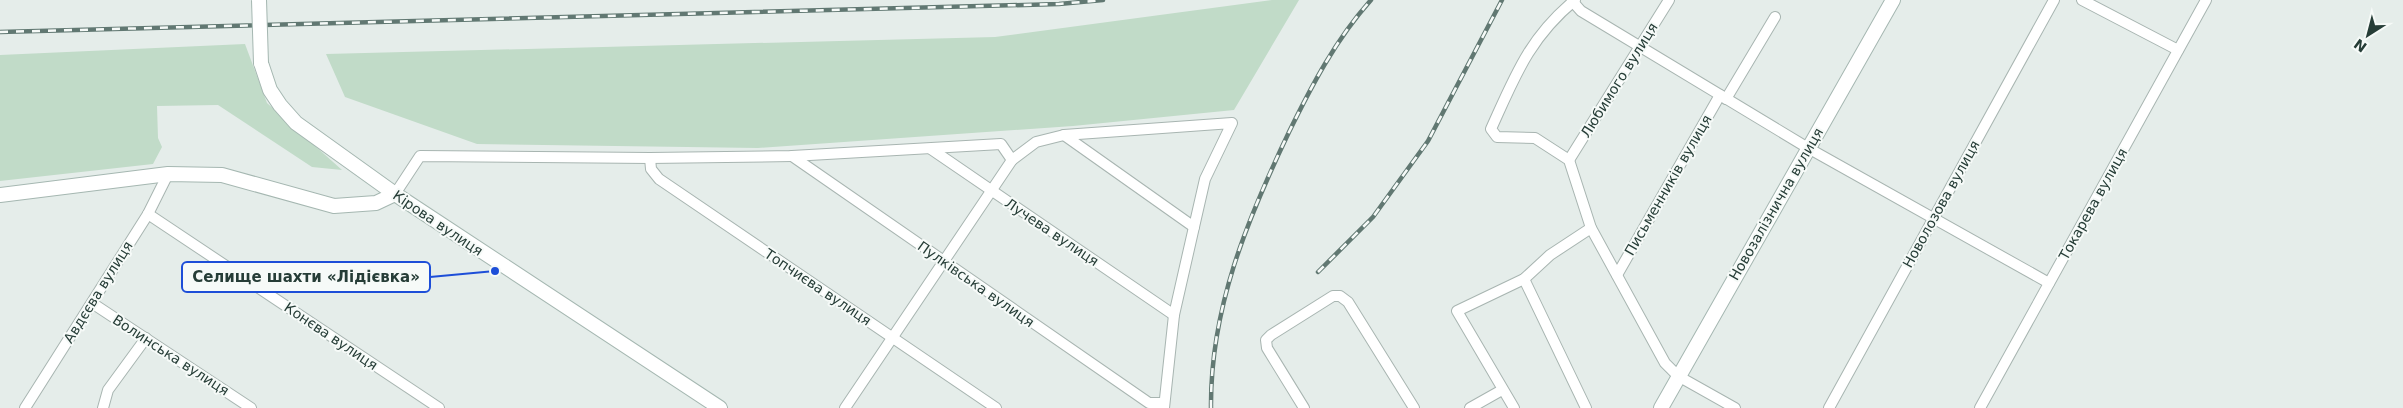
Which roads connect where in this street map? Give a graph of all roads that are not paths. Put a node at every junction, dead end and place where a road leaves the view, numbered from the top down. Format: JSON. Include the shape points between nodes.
{"nodes":[{"id":1,"x":259,"y":0,"type":"edge"},
{"id":2,"x":1668,"y":0,"type":"edge"},
{"id":3,"x":1893,"y":0,"type":"edge"},
{"id":4,"x":2054,"y":0,"type":"edge"},
{"id":5,"x":2082,"y":0,"type":"edge"},
{"id":6,"x":2206,"y":0,"type":"edge"},
{"id":7,"x":1574,"y":1,"type":"edge"},
{"id":8,"x":2097,"y":3,"type":"edge"},
{"id":9,"x":1775,"y":17,"type":"dead end"},
{"id":10,"x":1640,"y":47,"type":"junction"},
{"id":11,"x":2178,"y":50,"type":"junction"},
{"id":12,"x":1723,"y":97,"type":"junction"},
{"id":13,"x":1064,"y":135,"type":"junction"},
{"id":14,"x":1808,"y":148,"type":"junction"},
{"id":15,"x":931,"y":149,"type":"junction"},
{"id":16,"x":792,"y":156,"type":"junction"},
{"id":17,"x":650,"y":158,"type":"junction"},
{"id":18,"x":1012,"y":160,"type":"junction"},
{"id":19,"x":1569,"y":160,"type":"junction"},
{"id":20,"x":168,"y":174,"type":"junction"},
{"id":21,"x":991,"y":191,"type":"junction"},
{"id":22,"x":395,"y":194,"type":"junction"},
{"id":23,"x":0,"y":195,"type":"edge"},
{"id":24,"x":148,"y":214,"type":"junction"},
{"id":25,"x":1933,"y":218,"type":"junction"},
{"id":26,"x":1194,"y":227,"type":"junction"},
{"id":27,"x":1591,"y":228,"type":"junction"},
{"id":28,"x":944,"y":261,"type":"junction"},
{"id":29,"x":1617,"y":275,"type":"junction"},
{"id":30,"x":1524,"y":279,"type":"junction"},
{"id":31,"x":2049,"y":284,"type":"junction"},
{"id":32,"x":92,"y":303,"type":"junction"},
{"id":33,"x":1174,"y":315,"type":"junction"},
{"id":34,"x":892,"y":337,"type":"junction"},
{"id":35,"x":146,"y":338,"type":"junction"},
{"id":36,"x":1678,"y":376,"type":"junction"},
{"id":37,"x":1502,"y":390,"type":"junction"},
{"id":38,"x":1163,"y":405,"type":"edge"},
{"id":39,"x":24,"y":408,"type":"edge"},
{"id":40,"x":102,"y":408,"type":"edge"},
{"id":41,"x":251,"y":408,"type":"edge"},
{"id":42,"x":439,"y":408,"type":"edge"},
{"id":43,"x":720,"y":408,"type":"edge"},
{"id":44,"x":845,"y":408,"type":"edge"},
{"id":45,"x":996,"y":408,"type":"edge"},
{"id":46,"x":1304,"y":408,"type":"edge"},
{"id":47,"x":1414,"y":408,"type":"edge"},
{"id":48,"x":1470,"y":408,"type":"edge"},
{"id":49,"x":1514,"y":408,"type":"edge"},
{"id":50,"x":1586,"y":408,"type":"edge"},
{"id":51,"x":1661,"y":408,"type":"edge"},
{"id":52,"x":1735,"y":408,"type":"edge"},
{"id":53,"x":1829,"y":408,"type":"edge"},
{"id":54,"x":1980,"y":408,"type":"edge"}],
"edges":[{"from":1,"to":22,"type":"main road","name":"Кірова вулиця","bridge":true,"via":[[261,63],[270,90],[280,106],[296,123]]},
{"from":2,"to":10,"type":"street","name":"Любимого вулиця"},
{"from":3,"to":14,"type":"main road","name":"Новозалізнична вулиця"},
{"from":4,"to":25,"type":"street","name":"Новолозова вулиця"},
{"from":5,"to":8,"type":"street"},
{"from":6,"to":11,"type":"street","name":"Токарева вулиця"},
{"from":7,"to":10,"type":"street","via":[[1581,11]]},
{"from":7,"to":19,"type":"street","via":[[1542,31],[1521,62],[1491,129],[1496,137],[1535,138]]},
{"from":8,"to":11,"type":"street"},
{"from":9,"to":12,"type":"street","name":"Письменників вулиця"},
{"from":10,"to":12,"type":"street"},
{"from":10,"to":19,"type":"street","name":"Любимого вулиця"},
{"from":11,"to":31,"type":"street","name":"Токарева вулиця"},
{"from":12,"to":14,"type":"street"},
{"from":12,"to":29,"type":"street","name":"Письменників вулиця"},
{"from":13,"to":18,"type":"street","via":[[1036,142]]},
{"from":13,"to":26,"type":"street"},
{"from":13,"to":26,"type":"street","via":[[1232,123],[1205,179]]},
{"from":14,"to":25,"type":"street"},
{"from":14,"to":36,"type":"main road","name":"Новозалізнична вулиця"},
{"from":15,"to":16,"type":"street"},
{"from":15,"to":18,"type":"street","via":[[1002,144]]},
{"from":15,"to":21,"type":"street","name":"Лучева вулиця"},
{"from":16,"to":17,"type":"street"},
{"from":16,"to":28,"type":"street","name":"Пулківська вулиця"},
{"from":17,"to":22,"type":"street","via":[[420,156]]},
{"from":17,"to":34,"type":"street","name":"Топчиєва вулиця","via":[[651,169],[658,179]]},
{"from":18,"to":21,"type":"street"},
{"from":19,"to":27,"type":"street"},
{"from":20,"to":22,"type":"main road","via":[[222,176],[334,206],[376,203]]},
{"from":20,"to":23,"type":"main road"},
{"from":20,"to":24,"type":"street","name":"Авдєєва вулиця"},
{"from":21,"to":28,"type":"street"},
{"from":21,"to":33,"type":"street","name":"Лучева вулиця"},
{"from":22,"to":43,"type":"main road","name":"Кірова вулиця"},
{"from":24,"to":32,"type":"street","name":"Авдєєва вулиця"},
{"from":24,"to":42,"type":"street","name":"Конєва вулиця"},
{"from":25,"to":31,"type":"street"},
{"from":25,"to":53,"type":"street","name":"Новолозова вулиця"},
{"from":26,"to":33,"type":"street"},
{"from":27,"to":29,"type":"street"},
{"from":27,"to":30,"type":"street","via":[[1550,255]]},
{"from":28,"to":34,"type":"street"},
{"from":28,"to":38,"type":"street","name":"Пулківська вулиця","via":[[1149,403]]},
{"from":29,"to":36,"type":"street","via":[[1665,363]]},
{"from":30,"to":37,"type":"street","via":[[1457,312]]},
{"from":30,"to":50,"type":"street"},
{"from":31,"to":54,"type":"street","name":"Токарева вулиця"},
{"from":32,"to":35,"type":"street","name":"Волинська вулиця"},
{"from":32,"to":39,"type":"street","name":"Авдєєва вулиця"},
{"from":33,"to":38,"type":"street"},
{"from":34,"to":44,"type":"street"},
{"from":34,"to":45,"type":"street","name":"Топчиєва вулиця"},
{"from":35,"to":40,"type":"street","via":[[108,390]]},
{"from":35,"to":41,"type":"street","name":"Волинська вулиця"},
{"from":36,"to":51,"type":"main road","name":"Новозалізнична вулиця"},
{"from":36,"to":52,"type":"street"},
{"from":37,"to":48,"type":"street"},
{"from":37,"to":49,"type":"street"},
{"from":46,"to":47,"type":"street","via":[[1267,348],[1266,340],[1332,296],[1340,296],[1348,302]]}]}
